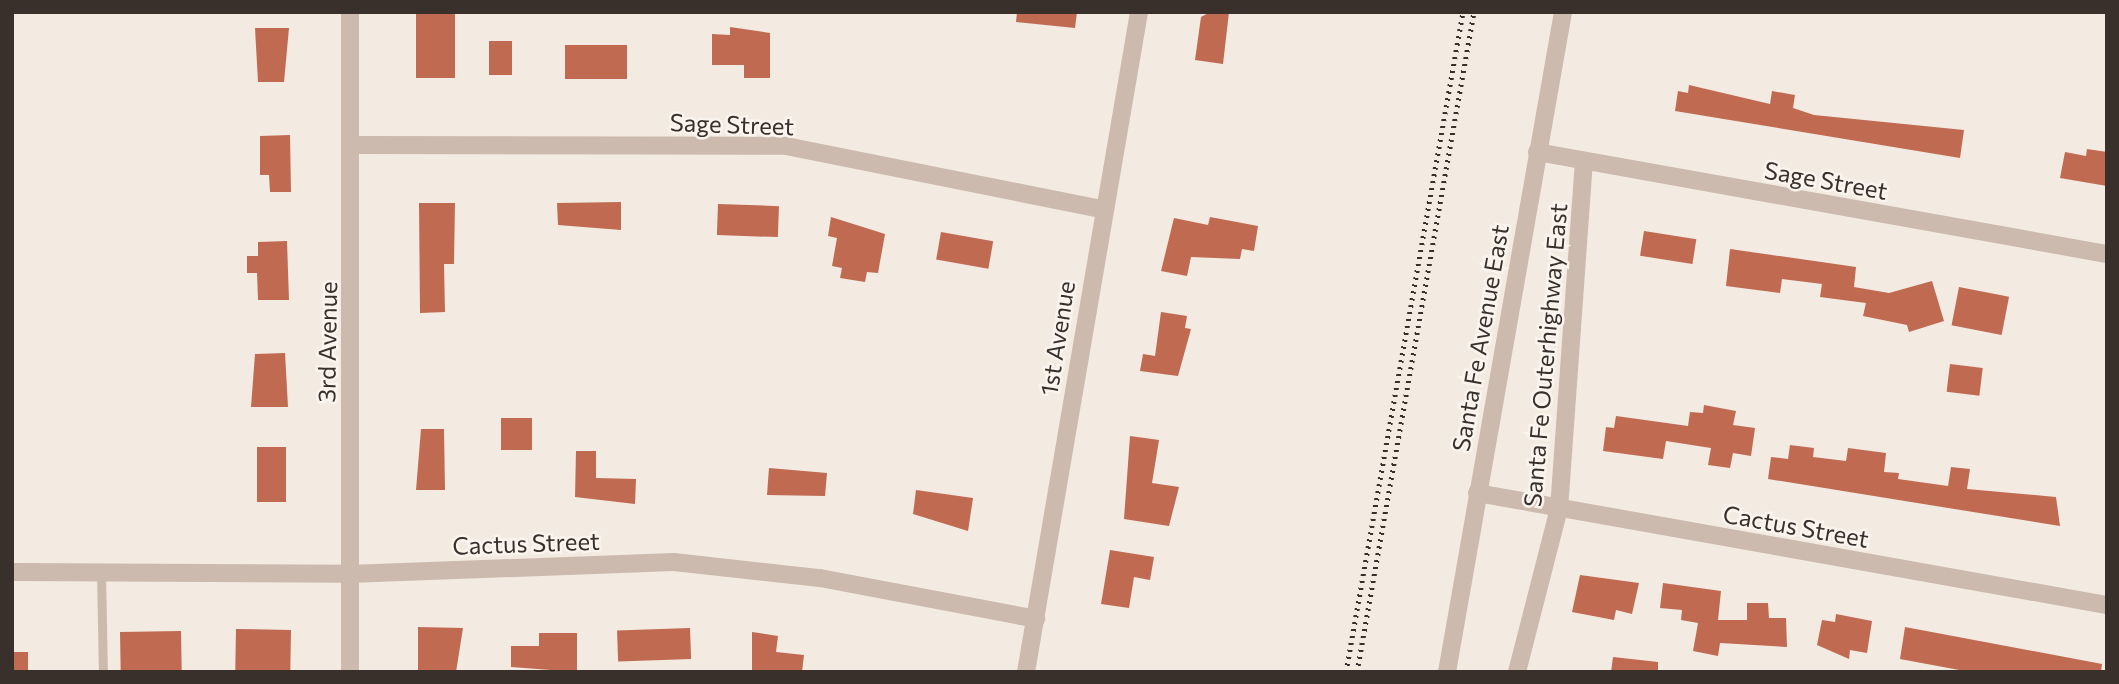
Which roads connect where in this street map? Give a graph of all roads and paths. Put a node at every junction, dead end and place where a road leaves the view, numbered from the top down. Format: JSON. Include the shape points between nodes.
{"nodes":[{"id":1,"x":350,"y":12,"type":"edge"},
{"id":2,"x":1139,"y":12,"type":"edge"},
{"id":3,"x":1563,"y":12,"type":"edge"},
{"id":4,"x":354,"y":145,"type":"junction"},
{"id":5,"x":1537,"y":152,"type":"junction"},
{"id":6,"x":1584,"y":163,"type":"junction"},
{"id":7,"x":1102,"y":209,"type":"junction"},
{"id":8,"x":2107,"y":254,"type":"edge"},
{"id":9,"x":1477,"y":493,"type":"junction"},
{"id":10,"x":1559,"y":509,"type":"junction"},
{"id":11,"x":12,"y":572,"type":"edge"},
{"id":12,"x":101,"y":572,"type":"junction"},
{"id":13,"x":349,"y":574,"type":"junction"},
{"id":14,"x":2107,"y":605,"type":"edge"},
{"id":15,"x":1036,"y":619,"type":"junction"},
{"id":16,"x":103,"y":672,"type":"edge"},
{"id":17,"x":350,"y":672,"type":"edge"},
{"id":18,"x":1026,"y":672,"type":"edge"},
{"id":19,"x":1447,"y":672,"type":"edge"},
{"id":20,"x":1517,"y":672,"type":"edge"}],
"edges":[{"from":1,"to":4,"type":"street","name":"3rd Avenue"},
{"from":2,"to":7,"type":"street","name":"1st Avenue"},
{"from":3,"to":5,"type":"street","name":"Santa Fe Avenue East"},
{"from":4,"to":7,"type":"street","name":"Sage Street","via":[[786,146]]},
{"from":4,"to":13,"type":"street","name":"3rd Avenue"},
{"from":5,"to":6,"type":"street","name":"Sage Street"},
{"from":5,"to":9,"type":"street","name":"Santa Fe Avenue East"},
{"from":6,"to":8,"type":"street","name":"Sage Street"},
{"from":6,"to":10,"type":"street","name":"Santa Fe Outerhighway East"},
{"from":7,"to":15,"type":"street","name":"1st Avenue"},
{"from":9,"to":10,"type":"street","name":"Cactus Street"},
{"from":9,"to":19,"type":"street","name":"Santa Fe Avenue East"},
{"from":10,"to":14,"type":"street","name":"Cactus Street"},
{"from":10,"to":20,"type":"street","name":"Santa Fe Outerhighway East"},
{"from":11,"to":12,"type":"street","name":"Cactus Street"},
{"from":12,"to":13,"type":"street","name":"Cactus Street"},
{"from":12,"to":16,"type":"lane"},
{"from":13,"to":15,"type":"street","name":"Cactus Street","via":[[674,562],[820,578]]},
{"from":13,"to":17,"type":"street","name":"3rd Avenue"},
{"from":15,"to":18,"type":"street","name":"1st Avenue"}]}
